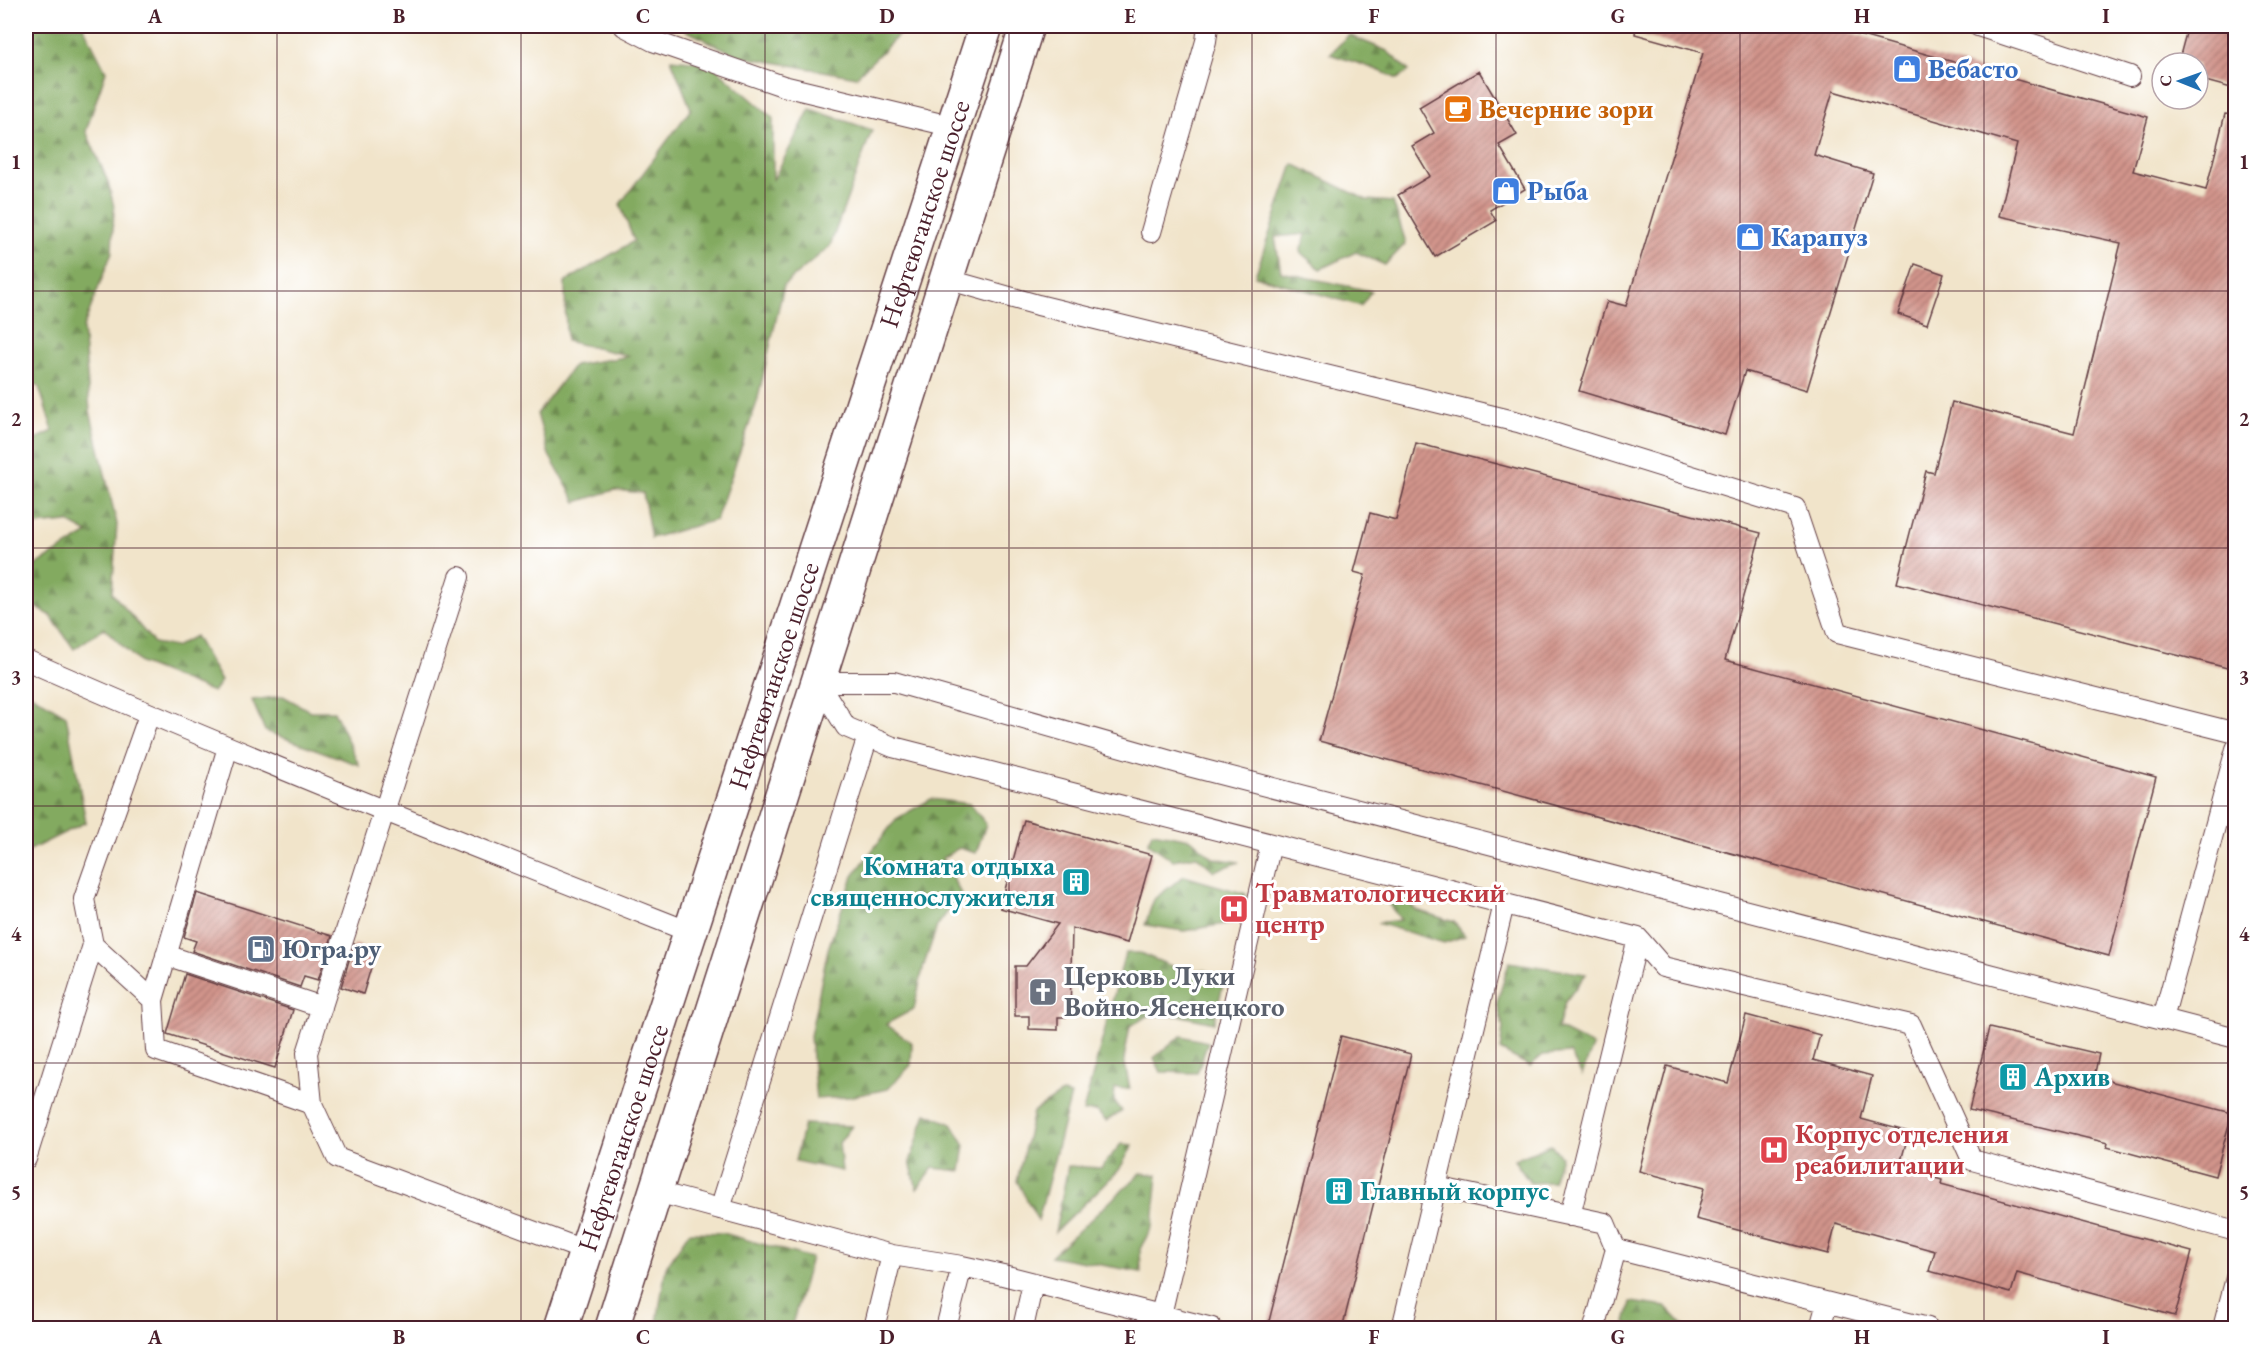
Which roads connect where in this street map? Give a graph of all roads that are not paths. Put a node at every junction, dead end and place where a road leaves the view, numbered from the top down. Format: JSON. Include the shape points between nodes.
{"nodes":[{"id":1,"x":624,"y":26,"type":"edge"},
{"id":2,"x":986,"y":26,"type":"edge"},
{"id":3,"x":1027,"y":26,"type":"edge"},
{"id":4,"x":1208,"y":26,"type":"edge"},
{"id":5,"x":1978,"y":26,"type":"edge"},
{"id":6,"x":2130,"y":76,"type":"dead end"},
{"id":7,"x":954,"y":127,"type":"junction"},
{"id":8,"x":1150,"y":232,"type":"dead end"},
{"id":9,"x":946,"y":279,"type":"junction"},
{"id":10,"x":459,"y":576,"type":"dead end"},
{"id":11,"x":26,"y":660,"type":"edge"},
{"id":12,"x":818,"y":682,"type":"junction"},
{"id":13,"x":149,"y":715,"type":"junction"},
{"id":14,"x":2235,"y":733,"type":"edge"},
{"id":15,"x":868,"y":736,"type":"junction"},
{"id":16,"x":228,"y":747,"type":"junction"},
{"id":17,"x":2235,"y":749,"type":"edge"},
{"id":18,"x":384,"y":811,"type":"junction"},
{"id":19,"x":1271,"y":844,"type":"junction"},
{"id":20,"x":1504,"y":904,"type":"junction"},
{"id":21,"x":690,"y":932,"type":"junction"},
{"id":22,"x":1638,"y":938,"type":"junction"},
{"id":23,"x":93,"y":945,"type":"junction"},
{"id":24,"x":166,"y":955,"type":"junction"},
{"id":25,"x":153,"y":1000,"type":"junction"},
{"id":26,"x":322,"y":1007,"type":"junction"},
{"id":27,"x":2163,"y":1019,"type":"junction"},
{"id":28,"x":2235,"y":1038,"type":"edge"},
{"id":29,"x":312,"y":1104,"type":"junction"},
{"id":30,"x":26,"y":1159,"type":"edge"},
{"id":31,"x":1436,"y":1187,"type":"junction"},
{"id":32,"x":657,"y":1192,"type":"junction"},
{"id":33,"x":720,"y":1209,"type":"junction"},
{"id":34,"x":1570,"y":1216,"type":"junction"},
{"id":35,"x":2235,"y":1231,"type":"edge"},
{"id":36,"x":1616,"y":1249,"type":"junction"},
{"id":37,"x":586,"y":1251,"type":"junction"},
{"id":38,"x":892,"y":1255,"type":"junction"},
{"id":39,"x":962,"y":1266,"type":"junction"},
{"id":40,"x":2235,"y":1278,"type":"edge"},
{"id":41,"x":1033,"y":1282,"type":"junction"},
{"id":42,"x":1827,"y":1303,"type":"junction"},
{"id":43,"x":1161,"y":1315,"type":"junction"},
{"id":44,"x":561,"y":1329,"type":"edge"},
{"id":45,"x":612,"y":1329,"type":"edge"},
{"id":46,"x":874,"y":1329,"type":"edge"},
{"id":47,"x":946,"y":1329,"type":"edge"},
{"id":48,"x":1023,"y":1329,"type":"edge"},
{"id":49,"x":1212,"y":1329,"type":"edge"},
{"id":50,"x":1402,"y":1329,"type":"edge"},
{"id":51,"x":1594,"y":1329,"type":"edge"},
{"id":52,"x":1820,"y":1329,"type":"edge"},
{"id":53,"x":1928,"y":1329,"type":"edge"},
{"id":54,"x":2223,"y":1329,"type":"edge"}],
"edges":[{"from":1,"to":7,"type":"lane","via":[[653,41],[783,86]]},
{"from":2,"to":7,"type":"main road","name":"Нефтеюганское шоссе"},
{"from":3,"to":9,"type":"main road","name":"Нефтеюганское шоссе"},
{"from":4,"to":8,"type":"lane"},
{"from":5,"to":6,"type":"lane"},
{"from":7,"to":21,"type":"main road","name":"Нефтеюганское шоссе"},
{"from":9,"to":12,"type":"main road","name":"Нефтеюганское шоссе"},
{"from":9,"to":14,"type":"lane","via":[[1518,422],[1795,508],[1837,633]]},
{"from":10,"to":18,"type":"lane"},
{"from":11,"to":13,"type":"lane"},
{"from":12,"to":15,"type":"lane","via":[[846,727]]},
{"from":12,"to":27,"type":"lane","via":[[894,682],[1185,765]]},
{"from":12,"to":32,"type":"main road","name":"Нефтеюганское шоссе"},
{"from":13,"to":16,"type":"lane"},
{"from":13,"to":23,"type":"lane","via":[[84,900]]},
{"from":15,"to":19,"type":"lane","via":[[893,747]]},
{"from":15,"to":33,"type":"lane"},
{"from":16,"to":18,"type":"lane"},
{"from":16,"to":24,"type":"lane"},
{"from":17,"to":27,"type":"lane"},
{"from":18,"to":21,"type":"lane"},
{"from":18,"to":26,"type":"lane"},
{"from":19,"to":20,"type":"lane"},
{"from":19,"to":43,"type":"lane"},
{"from":20,"to":22,"type":"lane"},
{"from":20,"to":31,"type":"lane"},
{"from":21,"to":37,"type":"main road","name":"Нефтеюганское шоссе"},
{"from":22,"to":34,"type":"lane"},
{"from":22,"to":35,"type":"lane","via":[[1663,967],[1911,1025],[1972,1160]]},
{"from":23,"to":25,"type":"lane"},
{"from":23,"to":30,"type":"lane"},
{"from":24,"to":25,"type":"lane"},
{"from":24,"to":26,"type":"lane"},
{"from":25,"to":29,"type":"lane","via":[[156,1050]]},
{"from":26,"to":29,"type":"lane","via":[[307,1053]]},
{"from":27,"to":28,"type":"lane"},
{"from":29,"to":37,"type":"lane","via":[[337,1158]]},
{"from":31,"to":34,"type":"lane"},
{"from":31,"to":50,"type":"lane"},
{"from":32,"to":33,"type":"lane"},
{"from":32,"to":45,"type":"main road","name":"Нефтеюганское шоссе"},
{"from":33,"to":38,"type":"lane"},
{"from":34,"to":36,"type":"lane","via":[[1605,1223]]},
{"from":36,"to":42,"type":"lane"},
{"from":36,"to":51,"type":"lane"},
{"from":37,"to":44,"type":"main road","name":"Нефтеюганское шоссе"},
{"from":38,"to":39,"type":"lane"},
{"from":38,"to":46,"type":"lane"},
{"from":39,"to":41,"type":"lane"},
{"from":39,"to":47,"type":"lane"},
{"from":40,"to":54,"type":"lane"},
{"from":41,"to":43,"type":"lane"},
{"from":41,"to":48,"type":"lane"},
{"from":42,"to":52,"type":"lane"},
{"from":42,"to":53,"type":"lane"},
{"from":43,"to":49,"type":"lane"}]}
